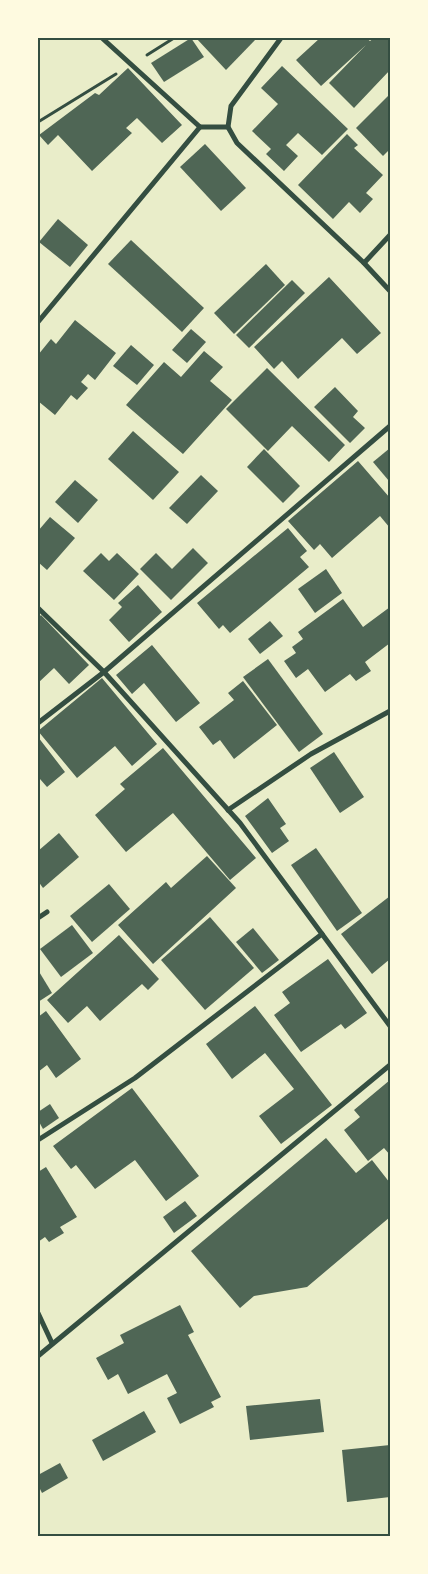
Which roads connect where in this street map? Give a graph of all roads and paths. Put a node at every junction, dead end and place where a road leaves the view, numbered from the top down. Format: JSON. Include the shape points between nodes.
{"nodes":[{"id":1,"x":102,"y":38,"type":"edge"},
{"id":2,"x":174,"y":38,"type":"edge"},
{"id":3,"x":281,"y":38,"type":"edge"},
{"id":4,"x":131,"y":64,"type":"junction"},
{"id":5,"x":38,"y":122,"type":"edge"},
{"id":6,"x":200,"y":127,"type":"junction"},
{"id":7,"x":228,"y":127,"type":"junction"},
{"id":8,"x":390,"y":235,"type":"edge"},
{"id":9,"x":364,"y":262,"type":"junction"},
{"id":10,"x":390,"y":291,"type":"edge"},
{"id":11,"x":38,"y":322,"type":"edge"},
{"id":12,"x":390,"y":426,"type":"edge"},
{"id":13,"x":38,"y":608,"type":"edge"},
{"id":14,"x":104,"y":672,"type":"junction"},
{"id":15,"x":390,"y":710,"type":"edge"},
{"id":16,"x":38,"y":723,"type":"edge"},
{"id":17,"x":228,"y":810,"type":"junction"},
{"id":18,"x":47,"y":912,"type":"dead end"},
{"id":19,"x":38,"y":918,"type":"edge"},
{"id":20,"x":322,"y":934,"type":"junction"},
{"id":21,"x":390,"y":1026,"type":"edge"},
{"id":22,"x":390,"y":1065,"type":"edge"},
{"id":23,"x":38,"y":1140,"type":"edge"},
{"id":24,"x":38,"y":1313,"type":"edge"},
{"id":25,"x":52,"y":1343,"type":"junction"},
{"id":26,"x":38,"y":1356,"type":"edge"}],
"edges":[{"from":1,"to":4,"type":"street"},
{"from":2,"to":4,"type":"path"},
{"from":3,"to":7,"type":"street","via":[[231,106]]},
{"from":4,"to":5,"type":"path"},
{"from":4,"to":6,"type":"street"},
{"from":6,"to":7,"type":"street"},
{"from":6,"to":11,"type":"street"},
{"from":7,"to":9,"type":"street","via":[[237,143]]},
{"from":8,"to":9,"type":"street"},
{"from":9,"to":10,"type":"street"},
{"from":12,"to":14,"type":"street"},
{"from":13,"to":14,"type":"street"},
{"from":14,"to":16,"type":"street"},
{"from":14,"to":17,"type":"street"},
{"from":15,"to":17,"type":"street","via":[[311,754]]},
{"from":17,"to":20,"type":"street"},
{"from":18,"to":19,"type":"street"},
{"from":20,"to":21,"type":"street"},
{"from":20,"to":23,"type":"street","via":[[135,1078]]},
{"from":22,"to":25,"type":"street"},
{"from":24,"to":25,"type":"street"},
{"from":25,"to":26,"type":"street"}]}
